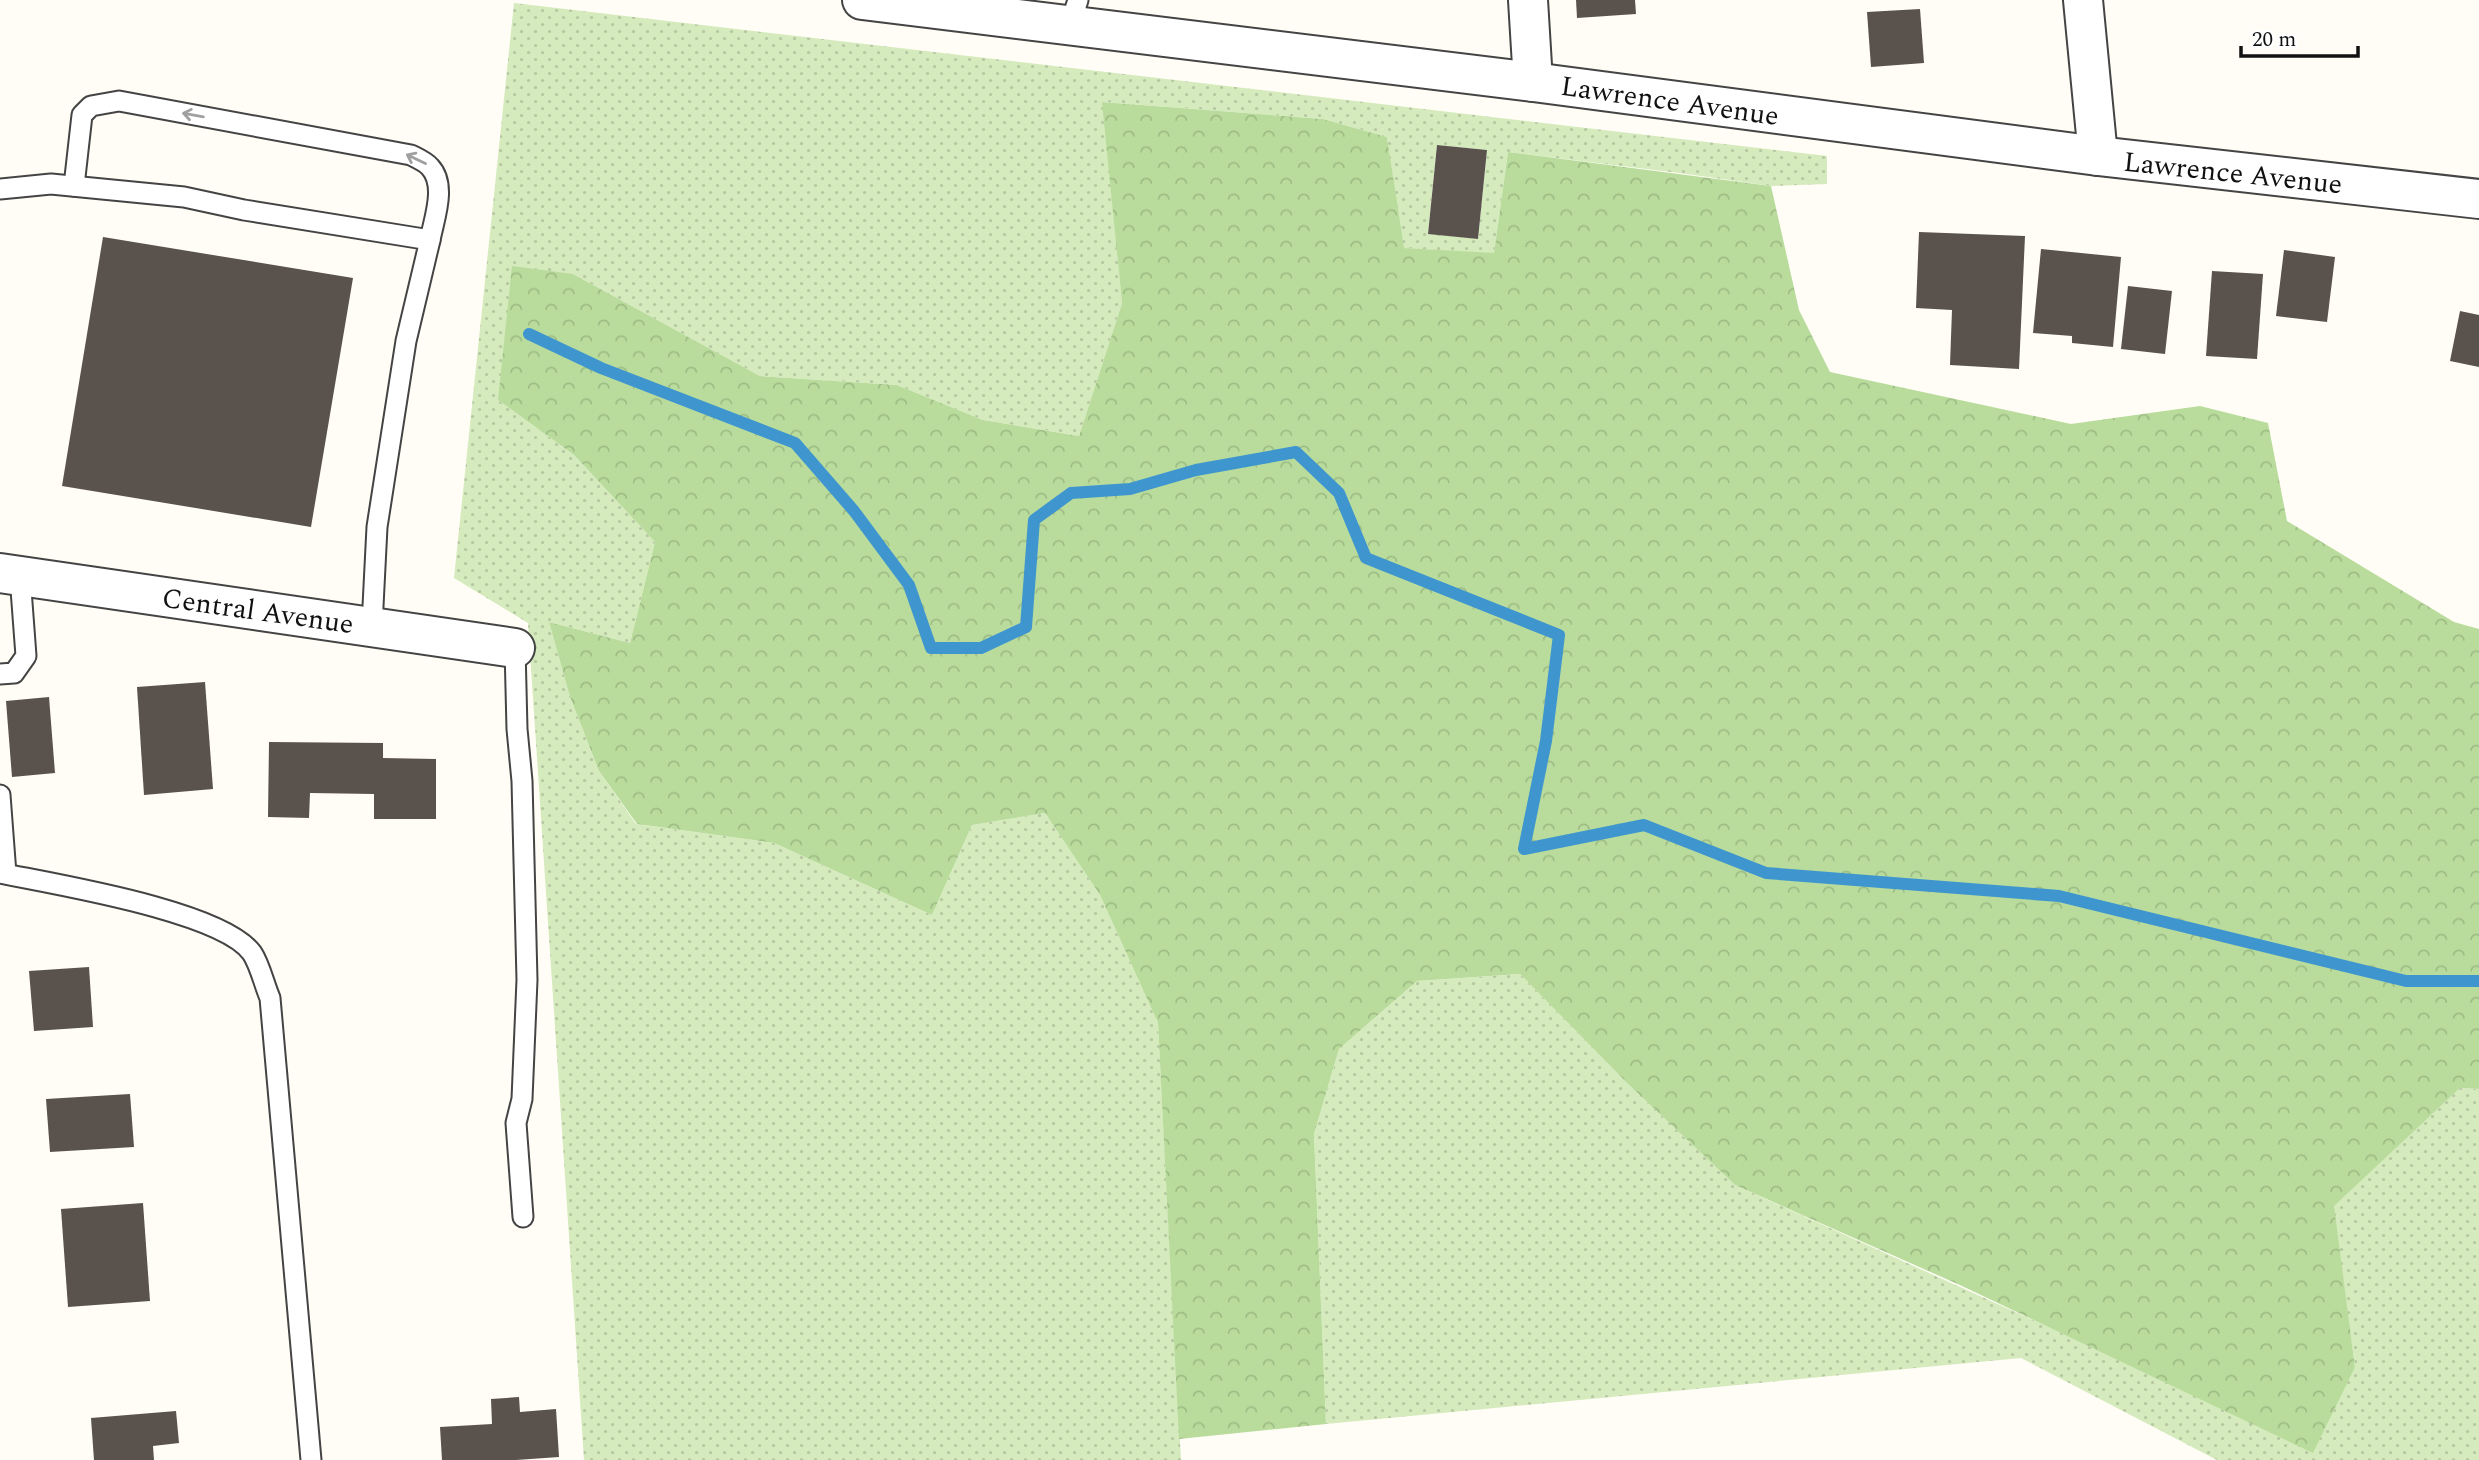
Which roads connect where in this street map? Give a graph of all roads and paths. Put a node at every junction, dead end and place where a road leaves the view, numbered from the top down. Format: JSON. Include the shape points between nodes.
{"nodes":[{"id":1,"x":862,"y":0,"type":"edge"},
{"id":2,"x":1528,"y":0,"type":"edge"},
{"id":3,"x":2084,"y":0,"type":"edge"},
{"id":4,"x":1074,"y":13,"type":"edge"},
{"id":5,"x":1534,"y":82,"type":"junction"},
{"id":6,"x":2098,"y":156,"type":"junction"},
{"id":7,"x":74,"y":186,"type":"junction"},
{"id":8,"x":0,"y":189,"type":"edge"},
{"id":9,"x":2479,"y":199,"type":"edge"},
{"id":10,"x":430,"y":240,"type":"junction"},
{"id":11,"x":10,"y":575,"type":"edge"},
{"id":12,"x":372,"y":626,"type":"junction"},
{"id":13,"x":515,"y":648,"type":"joint"},
{"id":14,"x":0,"y":674,"type":"edge"},
{"id":15,"x":0,"y":795,"type":"edge"},
{"id":16,"x":1,"y":820,"type":"edge"},
{"id":17,"x":3,"y":873,"type":"edge"},
{"id":18,"x":523,"y":1217,"type":"dead end"},
{"id":19,"x":311,"y":1460,"type":"edge"}],
"edges":[{"from":1,"to":4,"type":"street","name":"Lawrence Avenue"},
{"from":2,"to":5,"type":"street"},
{"from":3,"to":6,"type":"street"},
{"from":4,"to":5,"type":"street","name":"Lawrence Avenue"},
{"from":5,"to":6,"type":"street","name":"Lawrence Avenue"},
{"from":6,"to":9,"type":"street","name":"Lawrence Avenue"},
{"from":7,"to":8,"type":"lane"},
{"from":7,"to":10,"type":"lane","via":[[184,197]]},
{"from":10,"to":7,"type":"lane","one_way":true,"via":[[437,179],[430,166],[411,155],[119,102],[91,106],[82,115]]},
{"from":10,"to":12,"type":"lane","via":[[406,341],[377,527]]},
{"from":11,"to":12,"type":"street","name":"Central Avenue"},
{"from":11,"to":14,"type":"lane","via":[[26,656],[14,673]]},
{"from":12,"to":13,"type":"street","name":"Central Avenue"},
{"from":13,"to":18,"type":"lane","via":[[527,980],[522,1099],[516,1123]]},
{"from":15,"to":16,"type":"lane"},
{"from":16,"to":17,"type":"lane"},
{"from":17,"to":19,"type":"lane","via":[[162,908],[230,934],[251,953],[270,998]]}]}
